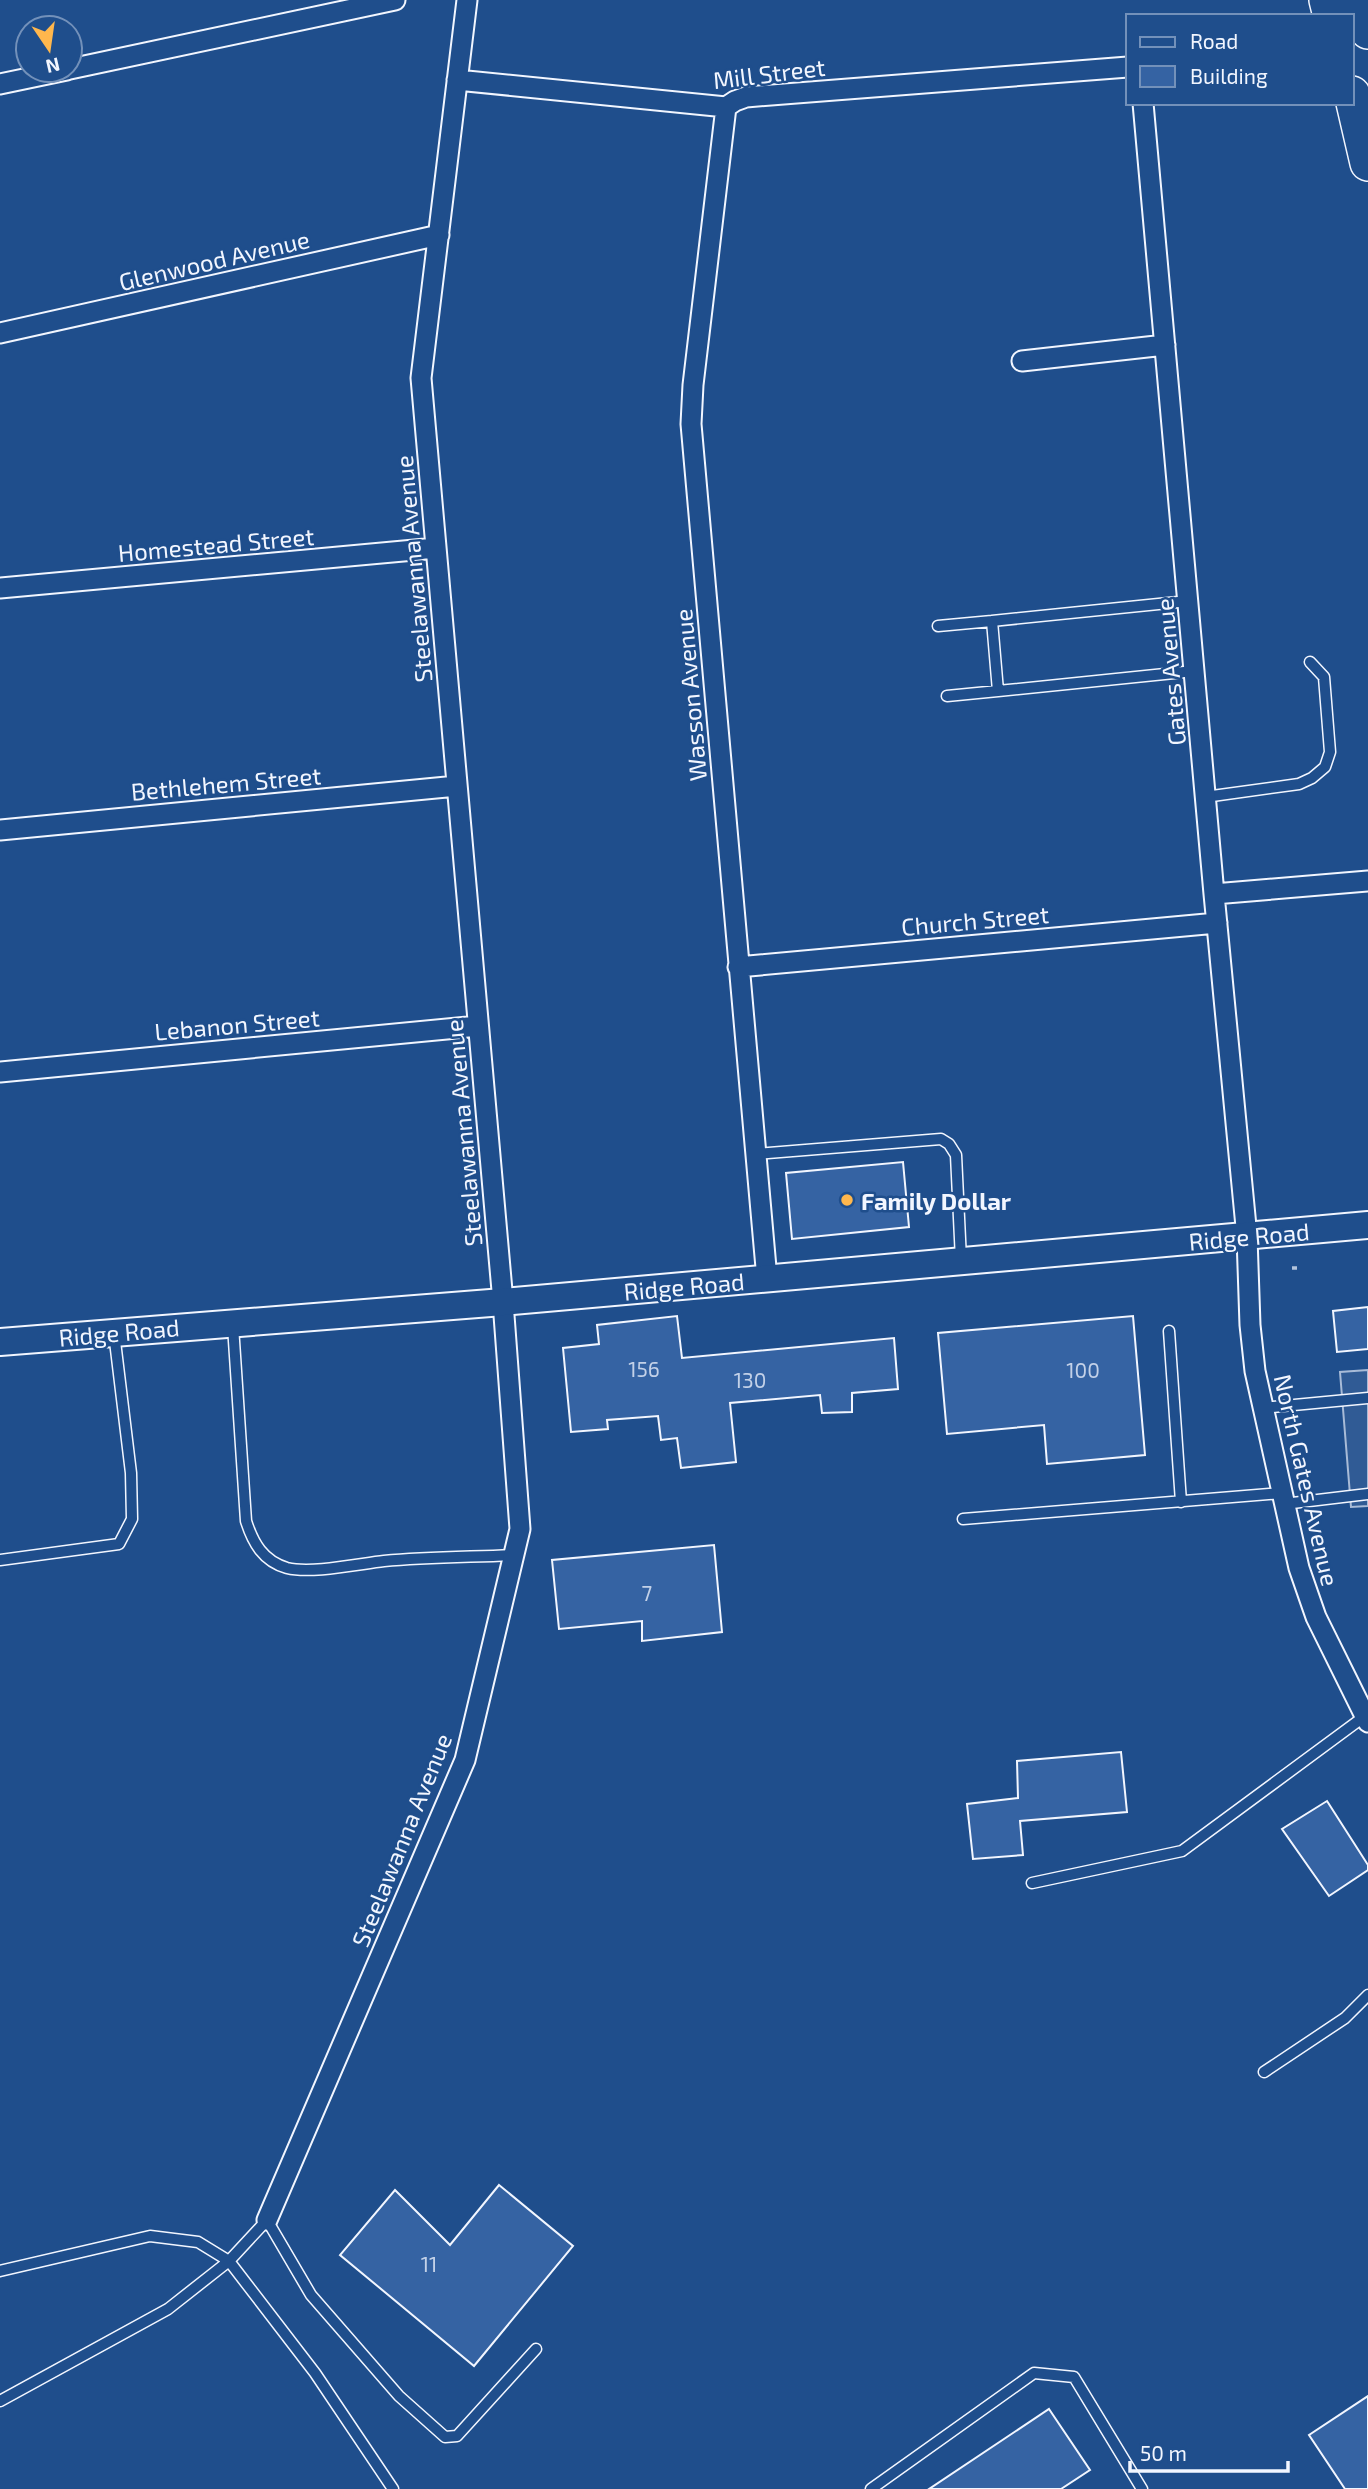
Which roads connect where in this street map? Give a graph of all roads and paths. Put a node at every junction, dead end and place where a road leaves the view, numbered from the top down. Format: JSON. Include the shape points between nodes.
{"nodes":[{"id":1,"x":395,"y":0,"type":"edge"},
{"id":2,"x":467,"y":0,"type":"edge"},
{"id":3,"x":1357,"y":0,"type":"edge"},
{"id":4,"x":1368,"y":31,"type":"edge"},
{"id":5,"x":84,"y":67,"type":"edge"},
{"id":6,"x":1126,"y":67,"type":"edge"},
{"id":7,"x":457,"y":80,"type":"junction"},
{"id":8,"x":1354,"y":103,"type":"edge"},
{"id":9,"x":1143,"y":105,"type":"edge"},
{"id":10,"x":726,"y":107,"type":"junction"},
{"id":11,"x":1368,"y":163,"type":"edge"},
{"id":12,"x":439,"y":235,"type":"junction"},
{"id":13,"x":0,"y":333,"type":"edge"},
{"id":14,"x":1165,"y":345,"type":"junction"},
{"id":15,"x":1022,"y":361,"type":"dead end"},
{"id":16,"x":436,"y":548,"type":"junction"},
{"id":17,"x":0,"y":588,"type":"edge"},
{"id":18,"x":1188,"y":601,"type":"junction"},
{"id":19,"x":992,"y":621,"type":"junction"},
{"id":20,"x":939,"y":626,"type":"dead end"},
{"id":21,"x":1310,"y":662,"type":"dead end"},
{"id":22,"x":1194,"y":671,"type":"junction"},
{"id":23,"x":998,"y":691,"type":"junction"},
{"id":24,"x":947,"y":696,"type":"dead end"},
{"id":25,"x":457,"y":786,"type":"junction"},
{"id":26,"x":1205,"y":797,"type":"junction"},
{"id":27,"x":0,"y":830,"type":"edge"},
{"id":28,"x":1368,"y":881,"type":"edge"},
{"id":29,"x":1214,"y":894,"type":"junction"},
{"id":30,"x":1217,"y":923,"type":"junction"},
{"id":31,"x":738,"y":967,"type":"junction"},
{"id":32,"x":478,"y":1026,"type":"junction"},
{"id":33,"x":0,"y":1072,"type":"edge"},
{"id":34,"x":755,"y":1154,"type":"junction"},
{"id":35,"x":1368,"y":1225,"type":"edge"},
{"id":36,"x":1247,"y":1237,"type":"junction"},
{"id":37,"x":961,"y":1262,"type":"junction"},
{"id":38,"x":766,"y":1279,"type":"junction"},
{"id":39,"x":503,"y":1302,"type":"junction"},
{"id":40,"x":232,"y":1322,"type":"junction"},
{"id":41,"x":1169,"y":1331,"type":"dead end"},
{"id":42,"x":114,"y":1332,"type":"junction"},
{"id":43,"x":0,"y":1342,"type":"edge"},
{"id":44,"x":1368,"y":1398,"type":"edge"},
{"id":45,"x":1262,"y":1408,"type":"junction"},
{"id":46,"x":1368,"y":1494,"type":"edge"},
{"id":47,"x":1283,"y":1498,"type":"junction"},
{"id":48,"x":1181,"y":1503,"type":"junction"},
{"id":49,"x":963,"y":1519,"type":"dead end"},
{"id":50,"x":514,"y":1555,"type":"junction"},
{"id":51,"x":0,"y":1560,"type":"edge"},
{"id":52,"x":1366,"y":1719,"type":"edge"},
{"id":53,"x":1032,"y":1883,"type":"dead end"},
{"id":54,"x":1368,"y":1995,"type":"edge"},
{"id":55,"x":1264,"y":2072,"type":"dead end"},
{"id":56,"x":267,"y":2220,"type":"junction"},
{"id":57,"x":229,"y":2261,"type":"junction"},
{"id":58,"x":0,"y":2271,"type":"edge"},
{"id":59,"x":536,"y":2349,"type":"dead end"},
{"id":60,"x":0,"y":2401,"type":"edge"},
{"id":61,"x":888,"y":2476,"type":"junction"},
{"id":62,"x":393,"y":2489,"type":"edge"},
{"id":63,"x":871,"y":2489,"type":"edge"},
{"id":64,"x":891,"y":2489,"type":"edge"},
{"id":65,"x":1142,"y":2489,"type":"edge"}],
"edges":[{"from":1,"to":5,"type":"street"},
{"from":2,"to":7,"type":"street","name":"Steelawanna Avenue"},
{"from":3,"to":4,"type":"highway"},
{"from":6,"to":10,"type":"street","name":"Mill Street","via":[[746,97]]},
{"from":7,"to":10,"type":"street","name":"Mill Street"},
{"from":7,"to":12,"type":"street","name":"Steelawanna Avenue"},
{"from":8,"to":11,"type":"highway"},
{"from":9,"to":14,"type":"street","name":"Gates Avenue"},
{"from":10,"to":31,"type":"street","name":"Wasson Avenue","via":[[691,424]]},
{"from":12,"to":13,"type":"street","name":"Glenwood Avenue"},
{"from":12,"to":16,"type":"street","name":"Steelawanna Avenue","via":[[421,378]]},
{"from":14,"to":15,"type":"street"},
{"from":14,"to":18,"type":"street","name":"Gates Avenue"},
{"from":16,"to":17,"type":"street","name":"Homestead Street"},
{"from":16,"to":25,"type":"street","name":"Steelawanna Avenue"},
{"from":18,"to":19,"type":"lane"},
{"from":18,"to":22,"type":"street","name":"Gates Avenue"},
{"from":19,"to":20,"type":"lane"},
{"from":19,"to":23,"type":"lane"},
{"from":21,"to":26,"type":"lane","via":[[1324,677],[1330,752],[1325,767],[1299,784]]},
{"from":22,"to":23,"type":"lane"},
{"from":22,"to":26,"type":"street","name":"Gates Avenue"},
{"from":23,"to":24,"type":"lane"},
{"from":25,"to":27,"type":"street","name":"Bethlehem Street"},
{"from":25,"to":32,"type":"street","name":"Steelawanna Avenue"},
{"from":26,"to":29,"type":"street","name":"Gates Avenue"},
{"from":28,"to":29,"type":"street"},
{"from":29,"to":30,"type":"street","name":"Gates Avenue"},
{"from":30,"to":31,"type":"street","name":"Church Street"},
{"from":30,"to":36,"type":"street","name":"Gates Avenue"},
{"from":31,"to":34,"type":"street","name":"Wasson Avenue"},
{"from":32,"to":33,"type":"street","name":"Lebanon Street"},
{"from":32,"to":39,"type":"street","name":"Steelawanna Avenue"},
{"from":34,"to":37,"type":"lane","via":[[941,1139],[956,1155]]},
{"from":34,"to":38,"type":"street","name":"Wasson Avenue"},
{"from":35,"to":36,"type":"main road","name":"Ridge Road"},
{"from":36,"to":37,"type":"main road","name":"Ridge Road"},
{"from":36,"to":45,"type":"street","name":"North Gates Avenue","via":[[1250,1325]]},
{"from":37,"to":38,"type":"main road","name":"Ridge Road"},
{"from":38,"to":39,"type":"main road","name":"Ridge Road"},
{"from":39,"to":40,"type":"main road","name":"Ridge Road"},
{"from":39,"to":50,"type":"street","name":"Steelawanna Avenue","via":[[520,1529]]},
{"from":40,"to":42,"type":"main road","name":"Ridge Road"},
{"from":40,"to":50,"type":"lane","via":[[246,1521],[253,1541],[268,1559],[304,1570]]},
{"from":41,"to":48,"type":"lane"},
{"from":42,"to":43,"type":"main road","name":"Ridge Road"},
{"from":42,"to":51,"type":"lane","via":[[132,1519],[119,1544]]},
{"from":44,"to":45,"type":"lane"},
{"from":45,"to":47,"type":"street","name":"North Gates Avenue"},
{"from":46,"to":47,"type":"lane"},
{"from":47,"to":48,"type":"lane"},
{"from":47,"to":52,"type":"street","name":"North Gates Avenue","via":[[1316,1617]]},
{"from":48,"to":49,"type":"lane"},
{"from":50,"to":56,"type":"street","name":"Steelawanna Avenue","via":[[465,1760]]},
{"from":52,"to":53,"type":"lane","via":[[1182,1851]]},
{"from":54,"to":55,"type":"lane","via":[[1345,2018]]},
{"from":56,"to":57,"type":"lane"},
{"from":56,"to":59,"type":"lane","via":[[311,2295],[399,2396],[445,2437],[457,2436]]},
{"from":57,"to":58,"type":"lane","via":[[198,2242],[150,2236]]},
{"from":57,"to":60,"type":"lane","via":[[168,2309]]},
{"from":57,"to":62,"type":"lane","via":[[315,2373]]},
{"from":61,"to":63,"type":"lane"},
{"from":61,"to":64,"type":"lane"},
{"from":61,"to":65,"type":"lane","via":[[1034,2373],[1074,2377]]}]}
